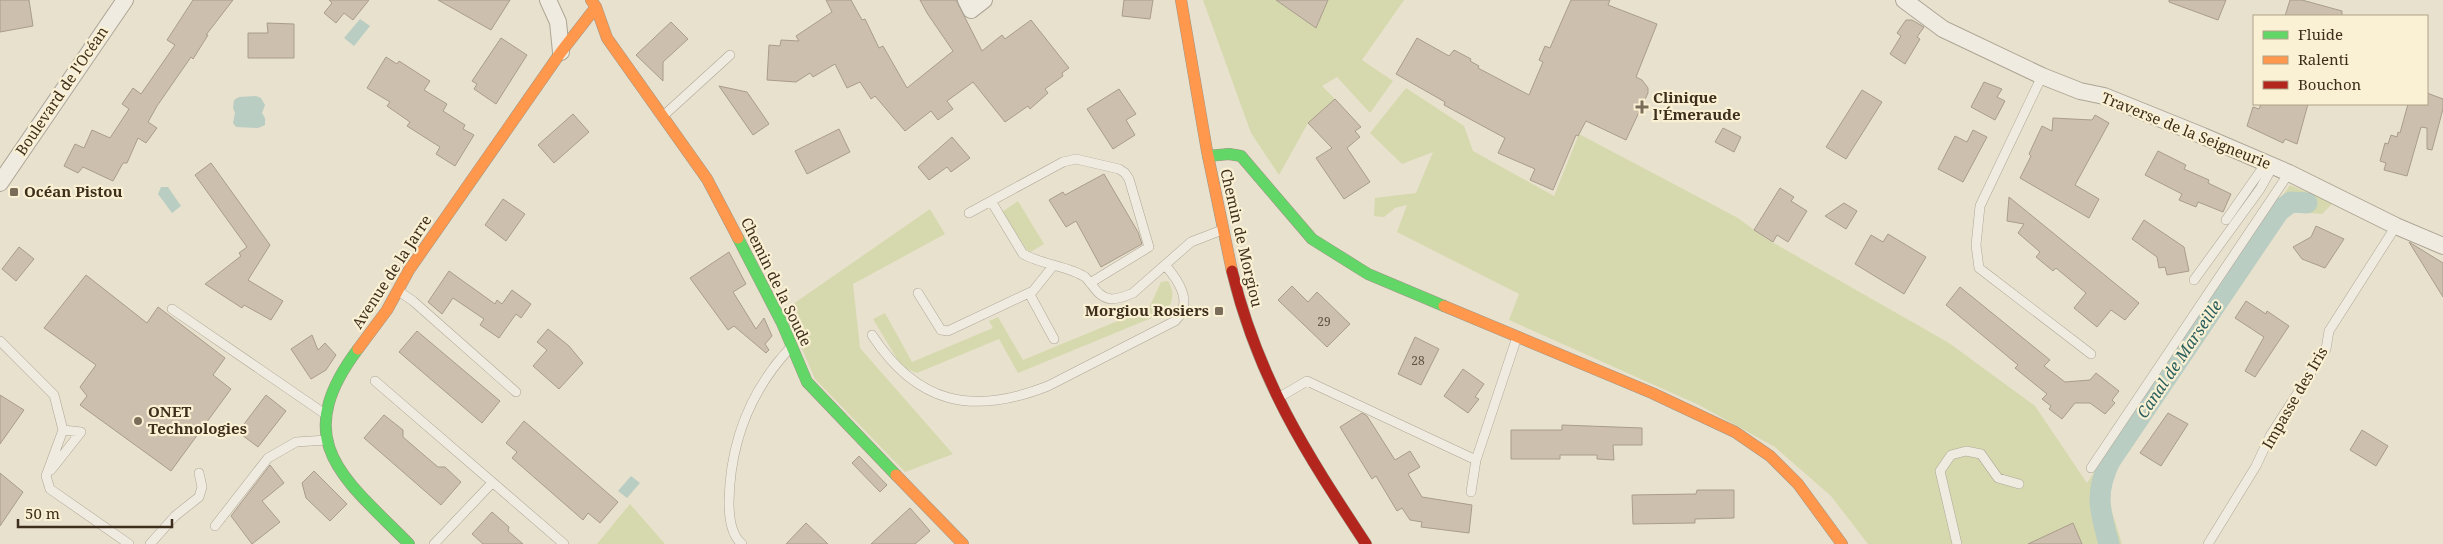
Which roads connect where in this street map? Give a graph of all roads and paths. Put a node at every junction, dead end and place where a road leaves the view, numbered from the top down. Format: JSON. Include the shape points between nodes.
{"nodes":[{"id":1,"x":125,"y":0,"type":"edge"},
{"id":2,"x":548,"y":0,"type":"edge"},
{"id":3,"x":966,"y":0,"type":"edge"},
{"id":4,"x":984,"y":0,"type":"edge"},
{"id":5,"x":1181,"y":0,"type":"edge"},
{"id":6,"x":1904,"y":0,"type":"edge"},
{"id":7,"x":593,"y":4,"type":"edge"},
{"id":8,"x":561,"y":52,"type":"junction"},
{"id":9,"x":730,"y":55,"type":"dead end"},
{"id":10,"x":2042,"y":76,"type":"junction"},
{"id":11,"x":662,"y":117,"type":"junction"},
{"id":12,"x":1208,"y":156,"type":"junction"},
{"id":13,"x":2270,"y":165,"type":"junction"},
{"id":14,"x":2289,"y":173,"type":"junction"},
{"id":15,"x":0,"y":183,"type":"edge"},
{"id":16,"x":991,"y":201,"type":"junction"},
{"id":17,"x":969,"y":213,"type":"dead end"},
{"id":18,"x":2226,"y":220,"type":"dead end"},
{"id":19,"x":2396,"y":226,"type":"junction"},
{"id":20,"x":1222,"y":230,"type":"junction"},
{"id":21,"x":2443,"y":246,"type":"edge"},
{"id":22,"x":1165,"y":265,"type":"junction"},
{"id":23,"x":1052,"y":266,"type":"junction"},
{"id":24,"x":2194,"y":280,"type":"dead end"},
{"id":25,"x":1090,"y":283,"type":"junction"},
{"id":26,"x":400,"y":292,"type":"junction"},
{"id":27,"x":918,"y":293,"type":"dead end"},
{"id":28,"x":1030,"y":293,"type":"junction"},
{"id":29,"x":172,"y":309,"type":"dead end"},
{"id":30,"x":872,"y":335,"type":"dead end"},
{"id":31,"x":1517,"y":335,"type":"junction"},
{"id":32,"x":1054,"y":340,"type":"dead end"},
{"id":33,"x":0,"y":341,"type":"edge"},
{"id":34,"x":792,"y":346,"type":"junction"},
{"id":35,"x":2091,"y":354,"type":"dead end"},
{"id":36,"x":376,"y":381,"type":"dead end"},
{"id":37,"x":516,"y":392,"type":"dead end"},
{"id":38,"x":1278,"y":398,"type":"junction"},
{"id":39,"x":327,"y":415,"type":"junction"},
{"id":40,"x":62,"y":430,"type":"junction"},
{"id":41,"x":329,"y":440,"type":"junction"},
{"id":42,"x":1476,"y":460,"type":"junction"},
{"id":43,"x":2091,"y":468,"type":"dead end"},
{"id":44,"x":199,"y":473,"type":"dead end"},
{"id":45,"x":46,"y":476,"type":"junction"},
{"id":46,"x":492,"y":483,"type":"junction"},
{"id":47,"x":2019,"y":484,"type":"dead end"},
{"id":48,"x":1471,"y":492,"type":"dead end"},
{"id":49,"x":215,"y":526,"type":"dead end"},
{"id":50,"x":129,"y":544,"type":"edge"},
{"id":51,"x":150,"y":544,"type":"edge"},
{"id":52,"x":409,"y":544,"type":"edge"},
{"id":53,"x":434,"y":544,"type":"edge"},
{"id":54,"x":564,"y":544,"type":"edge"},
{"id":55,"x":742,"y":544,"type":"edge"},
{"id":56,"x":963,"y":544,"type":"edge"},
{"id":57,"x":1366,"y":544,"type":"edge"},
{"id":58,"x":1842,"y":544,"type":"edge"},
{"id":59,"x":1957,"y":544,"type":"edge"},
{"id":60,"x":2208,"y":544,"type":"edge"}],
"edges":[{"from":1,"to":15,"type":"street","name":"Boulevard de l'Océan"},
{"from":2,"to":8,"type":"street","via":[[558,22]]},
{"from":3,"to":4,"type":"street","via":[[971,10]]},
{"from":5,"to":12,"type":"street","name":"Chemin de Morgiou"},
{"from":6,"to":10,"type":"street","name":"Traverse de la Seigneurie","via":[[1943,29]]},
{"from":7,"to":8,"type":"street","name":"Avenue de la Jarre"},
{"from":7,"to":11,"type":"street","name":"Chemin de la Soude","via":[[607,38]]},
{"from":8,"to":26,"type":"street","name":"Avenue de la Jarre","via":[[409,270]]},
{"from":9,"to":11,"type":"lane"},
{"from":10,"to":13,"type":"street","name":"Traverse de la Seigneurie","via":[[2080,91],[2104,96]]},
{"from":10,"to":35,"type":"lane","via":[[1980,206],[1976,245],[1979,268]]},
{"from":11,"to":34,"type":"street","name":"Chemin de la Soude","via":[[707,179]]},
{"from":12,"to":20,"type":"street","name":"Chemin de Morgiou"},
{"from":12,"to":31,"type":"street","via":[[1241,156],[1312,240],[1368,274]]},
{"from":13,"to":14,"type":"street","name":"Traverse de la Seigneurie"},
{"from":13,"to":18,"type":"lane"},
{"from":13,"to":24,"type":"lane","via":[[2260,190]]},
{"from":14,"to":19,"type":"street","name":"Traverse de la Seigneurie"},
{"from":14,"to":43,"type":"lane"},
{"from":16,"to":17,"type":"lane"},
{"from":16,"to":23,"type":"lane","via":[[1023,254]]},
{"from":16,"to":25,"type":"lane","via":[[1070,159],[1125,173],[1149,247]]},
{"from":19,"to":21,"type":"street","name":"Traverse de la Seigneurie"},
{"from":19,"to":60,"type":"lane","name":"Impasse des Iris","via":[[2329,331],[2326,349],[2270,436],[2256,466]]},
{"from":20,"to":22,"type":"lane","via":[[1191,242]]},
{"from":20,"to":38,"type":"street","name":"Chemin de Morgiou","via":[[1232,281],[1250,338]]},
{"from":22,"to":25,"type":"lane","via":[[1123,298],[1111,299],[1100,295]]},
{"from":22,"to":30,"type":"lane","via":[[1181,285],[1184,307],[1175,321],[1029,394],[995,400],[953,400],[918,384],[903,373],[888,359]]},
{"from":23,"to":25,"type":"lane","via":[[1083,276]]},
{"from":23,"to":28,"type":"lane","via":[[1040,286]]},
{"from":26,"to":37,"type":"lane"},
{"from":26,"to":39,"type":"street","name":"Avenue de la Jarre","via":[[340,374]]},
{"from":27,"to":28,"type":"lane","via":[[944,332]]},
{"from":28,"to":32,"type":"lane"},
{"from":29,"to":39,"type":"lane"},
{"from":31,"to":42,"type":"lane"},
{"from":31,"to":58,"type":"street","via":[[1735,432],[1770,456],[1798,484]]},
{"from":33,"to":40,"type":"lane","via":[[54,395]]},
{"from":34,"to":55,"type":"lane","via":[[765,380],[737,438],[730,465],[729,515]]},
{"from":34,"to":56,"type":"street","name":"Chemin de la Soude","via":[[807,382]]},
{"from":36,"to":46,"type":"lane"},
{"from":38,"to":42,"type":"lane","via":[[1307,381]]},
{"from":38,"to":57,"type":"street","name":"Chemin de Morgiou","via":[[1320,474]]},
{"from":39,"to":41,"type":"street","name":"Avenue de la Jarre"},
{"from":40,"to":45,"type":"lane"},
{"from":40,"to":45,"type":"lane","via":[[81,432]]},
{"from":41,"to":49,"type":"lane","via":[[296,442],[268,458]]},
{"from":41,"to":52,"type":"street","name":"Avenue de la Jarre","via":[[332,457],[352,485]]},
{"from":42,"to":48,"type":"lane"},
{"from":44,"to":51,"type":"lane","via":[[202,487],[199,497]]},
{"from":45,"to":50,"type":"lane","via":[[50,490]]},
{"from":46,"to":53,"type":"lane"},
{"from":46,"to":54,"type":"lane"},
{"from":47,"to":59,"type":"lane","via":[[1998,478],[1981,454],[1966,451],[1951,455],[1940,471]]}]}
